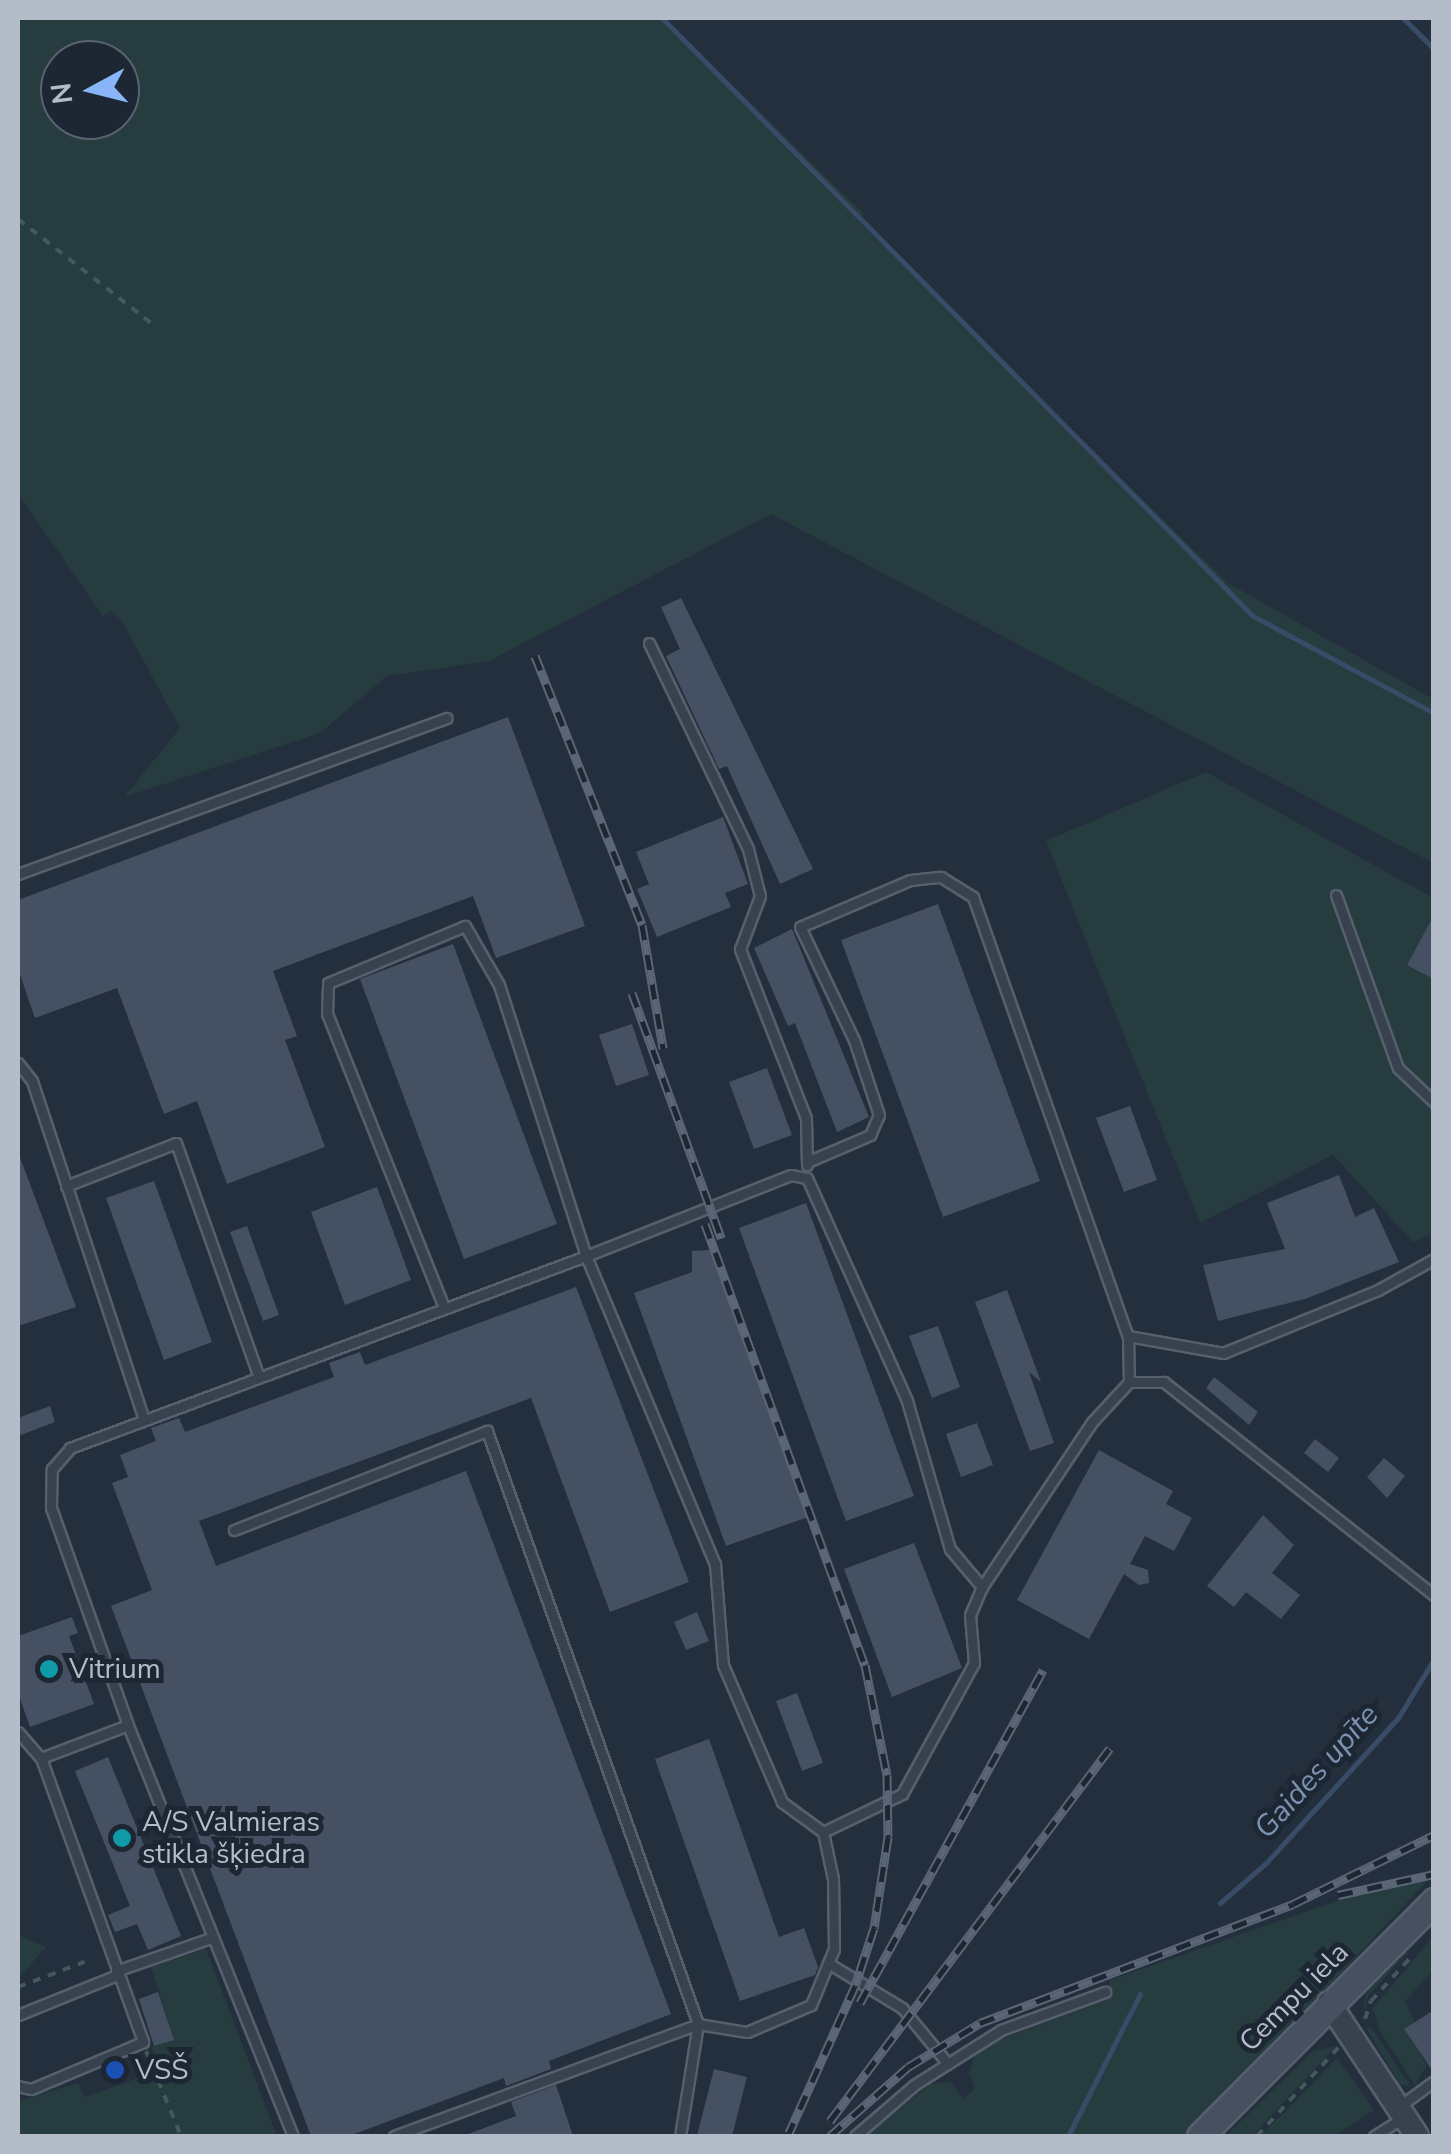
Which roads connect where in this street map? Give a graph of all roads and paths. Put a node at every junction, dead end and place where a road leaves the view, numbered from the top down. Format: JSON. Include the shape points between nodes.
{"nodes":[{"id":1,"x":18,"y":219,"type":"edge"},
{"id":2,"x":156,"y":327,"type":"dead end"},
{"id":3,"x":649,"y":643,"type":"dead end"},
{"id":4,"x":446,"y":718,"type":"dead end"},
{"id":5,"x":18,"y":874,"type":"edge"},
{"id":6,"x":1336,"y":895,"type":"dead end"},
{"id":7,"x":18,"y":1063,"type":"edge"},
{"id":8,"x":1434,"y":1102,"type":"edge"},
{"id":9,"x":806,"y":1162,"type":"junction"},
{"id":10,"x":807,"y":1178,"type":"junction"},
{"id":11,"x":66,"y":1186,"type":"junction"},
{"id":12,"x":586,"y":1256,"type":"junction"},
{"id":13,"x":1434,"y":1259,"type":"edge"},
{"id":14,"x":443,"y":1305,"type":"junction"},
{"id":15,"x":1128,"y":1336,"type":"junction"},
{"id":16,"x":258,"y":1374,"type":"junction"},
{"id":17,"x":1130,"y":1382,"type":"junction"},
{"id":18,"x":144,"y":1416,"type":"junction"},
{"id":19,"x":234,"y":1530,"type":"dead end"},
{"id":20,"x":982,"y":1588,"type":"junction"},
{"id":21,"x":1434,"y":1595,"type":"edge"},
{"id":22,"x":128,"y":1725,"type":"junction"},
{"id":23,"x":18,"y":1732,"type":"edge"},
{"id":24,"x":41,"y":1758,"type":"junction"},
{"id":25,"x":823,"y":1832,"type":"junction"},
{"id":26,"x":1434,"y":1902,"type":"edge"},
{"id":27,"x":211,"y":1938,"type":"junction"},
{"id":28,"x":1421,"y":1946,"type":"dead end"},
{"id":29,"x":84,"y":1962,"type":"dead end"},
{"id":30,"x":828,"y":1963,"type":"junction"},
{"id":31,"x":117,"y":1973,"type":"junction"},
{"id":32,"x":18,"y":1987,"type":"edge"},
{"id":33,"x":1105,"y":1992,"type":"dead end"},
{"id":34,"x":1329,"y":2003,"type":"junction"},
{"id":35,"x":18,"y":2015,"type":"edge"},
{"id":36,"x":1368,"y":2016,"type":"dead end"},
{"id":37,"x":698,"y":2024,"type":"junction"},
{"id":38,"x":143,"y":2042,"type":"junction"},
{"id":39,"x":1337,"y":2048,"type":"dead end"},
{"id":40,"x":948,"y":2064,"type":"junction"},
{"id":41,"x":1434,"y":2081,"type":"edge"},
{"id":42,"x":18,"y":2086,"type":"edge"},
{"id":43,"x":1406,"y":2120,"type":"edge"},
{"id":44,"x":181,"y":2136,"type":"edge"},
{"id":45,"x":293,"y":2136,"type":"edge"},
{"id":46,"x":394,"y":2136,"type":"edge"},
{"id":47,"x":680,"y":2136,"type":"edge"},
{"id":48,"x":855,"y":2136,"type":"edge"},
{"id":49,"x":1200,"y":2136,"type":"edge"},
{"id":50,"x":1257,"y":2136,"type":"edge"},
{"id":51,"x":1374,"y":2136,"type":"edge"}],
"edges":[{"from":1,"to":2,"type":"path"},
{"from":3,"to":9,"type":"lane","via":[[748,849],[760,896],[740,949],[806,1118]]},
{"from":4,"to":5,"type":"lane"},
{"from":6,"to":8,"type":"lane","via":[[1398,1068]]},
{"from":7,"to":11,"type":"lane","via":[[32,1082]]},
{"from":9,"to":10,"type":"lane"},
{"from":9,"to":15,"type":"lane","via":[[870,1135],[879,1115],[854,1040],[800,928],[910,880],[941,878],[973,897]]},
{"from":10,"to":12,"type":"lane","via":[[791,1174]]},
{"from":10,"to":20,"type":"lane","via":[[907,1401],[950,1549]]},
{"from":11,"to":16,"type":"lane","via":[[176,1143]]},
{"from":11,"to":18,"type":"lane"},
{"from":12,"to":14,"type":"lane"},
{"from":12,"to":14,"type":"lane","via":[[499,985],[465,926],[328,983],[327,1014]]},
{"from":12,"to":25,"type":"lane","via":[[715,1564],[723,1665],[782,1802]]},
{"from":13,"to":15,"type":"lane","via":[[1378,1290],[1223,1353]]},
{"from":14,"to":16,"type":"lane"},
{"from":15,"to":17,"type":"lane"},
{"from":16,"to":18,"type":"lane"},
{"from":17,"to":20,"type":"lane","via":[[1092,1422]]},
{"from":17,"to":21,"type":"lane","via":[[1164,1382]]},
{"from":18,"to":22,"type":"lane","via":[[70,1448],[52,1469],[51,1508]]},
{"from":19,"to":37,"type":"lane","via":[[487,1431]]},
{"from":20,"to":25,"type":"lane","via":[[970,1615],[974,1663],[902,1794]]},
{"from":22,"to":24,"type":"lane"},
{"from":22,"to":27,"type":"lane"},
{"from":23,"to":24,"type":"lane"},
{"from":24,"to":31,"type":"lane"},
{"from":25,"to":30,"type":"lane","via":[[833,1878]]},
{"from":26,"to":34,"type":"main road","name":"Cempu iela"},
{"from":27,"to":31,"type":"lane"},
{"from":27,"to":45,"type":"lane"},
{"from":28,"to":36,"type":"path","via":[[1371,2001]]},
{"from":29,"to":32,"type":"path"},
{"from":30,"to":37,"type":"lane","via":[[811,2005],[747,2032]]},
{"from":30,"to":40,"type":"lane","via":[[902,2008]]},
{"from":31,"to":35,"type":"lane"},
{"from":31,"to":38,"type":"lane"},
{"from":33,"to":40,"type":"lane","via":[[1001,2030]]},
{"from":34,"to":43,"type":"street"},
{"from":34,"to":49,"type":"main road","name":"Cempu iela"},
{"from":37,"to":46,"type":"lane"},
{"from":37,"to":47,"type":"lane"},
{"from":38,"to":42,"type":"lane","via":[[31,2088]]},
{"from":38,"to":44,"type":"path"},
{"from":39,"to":50,"type":"path"},
{"from":40,"to":48,"type":"lane"},
{"from":41,"to":43,"type":"lane"},
{"from":43,"to":51,"type":"lane"}]}
